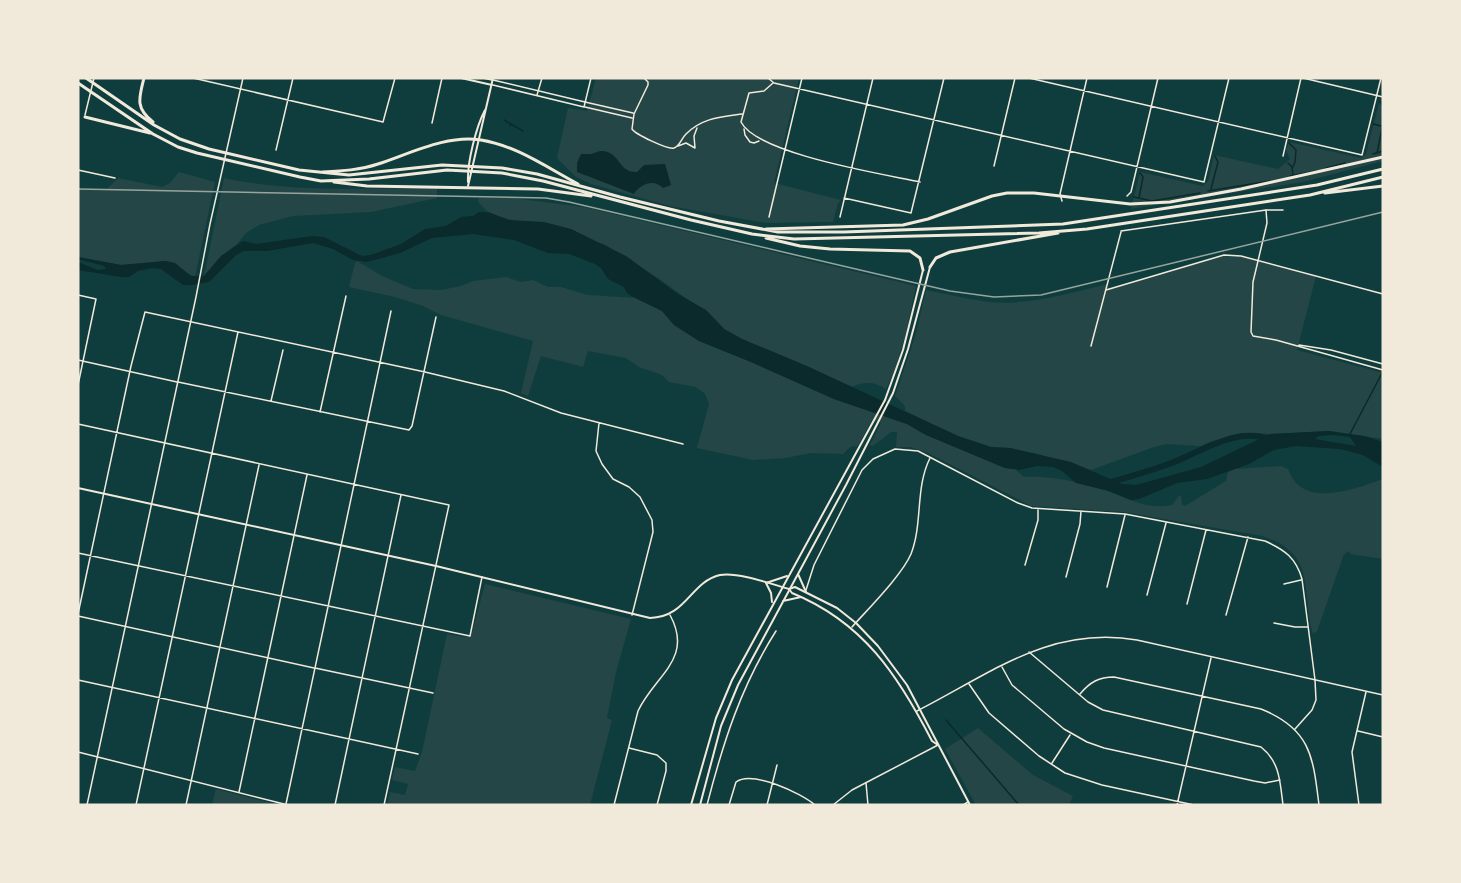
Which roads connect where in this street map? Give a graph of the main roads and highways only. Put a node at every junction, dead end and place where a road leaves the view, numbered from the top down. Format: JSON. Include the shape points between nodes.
{"nodes":[{"id":1,"x":86,"y":78,"type":"edge"},
{"id":2,"x":144,"y":78,"type":"edge"},
{"id":3,"x":461,"y":78,"type":"edge"},
{"id":4,"x":484,"y":78,"type":"edge"},
{"id":5,"x":493,"y":79,"type":"edge"},
{"id":6,"x":79,"y":84,"type":"edge"},
{"id":7,"x":492,"y":85,"type":"junction"},
{"id":8,"x":78,"y":115,"type":"edge"},
{"id":9,"x":85,"y":117,"type":"joint"},
{"id":10,"x":161,"y":129,"type":"junction"},
{"id":11,"x":153,"y":134,"type":"junction"},
{"id":12,"x":478,"y":139,"type":"junction"},
{"id":13,"x":1383,"y":157,"type":"edge"},
{"id":14,"x":459,"y":167,"type":"junction"},
{"id":15,"x":485,"y":168,"type":"junction"},
{"id":16,"x":1383,"y":168,"type":"edge"},
{"id":17,"x":312,"y":172,"type":"junction"},
{"id":18,"x":1383,"y":177,"type":"edge"},
{"id":19,"x":321,"y":181,"type":"junction"},
{"id":20,"x":468,"y":186,"type":"junction"},
{"id":21,"x":1383,"y":186,"type":"edge"},
{"id":22,"x":583,"y":187,"type":"junction"},
{"id":23,"x":1310,"y":195,"type":"junction"},
{"id":24,"x":599,"y":197,"type":"junction"},
{"id":25,"x":759,"y":230,"type":"junction"},
{"id":26,"x":1068,"y":231,"type":"junction"},
{"id":27,"x":752,"y":234,"type":"junction"},
{"id":28,"x":930,"y":267,"type":"joint"},
{"id":29,"x":925,"y":272,"type":"junction"},
{"id":30,"x":899,"y":371,"type":"junction"},
{"id":31,"x":78,"y":488,"type":"edge"},
{"id":32,"x":798,"y":574,"type":"junction"},
{"id":33,"x":788,"y":575,"type":"junction"},
{"id":34,"x":766,"y":583,"type":"junction"},
{"id":35,"x":782,"y":587,"type":"junction"},
{"id":36,"x":789,"y":589,"type":"junction"},
{"id":37,"x":806,"y":592,"type":"junction"},
{"id":38,"x":801,"y":597,"type":"junction"},
{"id":39,"x":783,"y":601,"type":"junction"},
{"id":40,"x":772,"y":605,"type":"junction"},
{"id":41,"x":938,"y":745,"type":"junction"},
{"id":42,"x":969,"y":803,"type":"edge"},
{"id":43,"x":691,"y":805,"type":"edge"},
{"id":44,"x":699,"y":805,"type":"edge"}],
"edges":[{"from":1,"to":10,"type":"highway"},
{"from":2,"to":10,"type":"highway","via":[[141,110]]},
{"from":3,"to":7,"type":"main road"},
{"from":4,"to":5,"type":"main road"},
{"from":5,"to":7,"type":"main road"},
{"from":6,"to":11,"type":"highway"},
{"from":7,"to":12,"type":"main road"},
{"from":8,"to":9,"type":"main road"},
{"from":9,"to":11,"type":"highway"},
{"from":10,"to":17,"type":"highway","via":[[209,149]]},
{"from":11,"to":19,"type":"highway","via":[[197,153]]},
{"from":12,"to":17,"type":"highway","via":[[425,148],[364,168]]},
{"from":12,"to":20,"type":"main road"},
{"from":12,"to":22,"type":"highway","via":[[526,154]]},
{"from":13,"to":25,"type":"highway","via":[[1170,202],[1130,204],[1007,193],[903,225]]},
{"from":14,"to":15,"type":"highway"},
{"from":14,"to":17,"type":"highway","via":[[430,166],[349,175]]},
{"from":14,"to":19,"type":"highway"},
{"from":15,"to":22,"type":"highway","via":[[521,170]]},
{"from":15,"to":24,"type":"highway"},
{"from":16,"to":25,"type":"highway","via":[[1307,187],[1063,224],[821,233]]},
{"from":18,"to":23,"type":"highway"},
{"from":19,"to":20,"type":"highway","via":[[367,186]]},
{"from":20,"to":24,"type":"highway"},
{"from":21,"to":23,"type":"highway"},
{"from":22,"to":25,"type":"highway"},
{"from":23,"to":26,"type":"highway"},
{"from":24,"to":27,"type":"highway"},
{"from":26,"to":27,"type":"highway","via":[[807,239]]},
{"from":26,"to":28,"type":"highway","via":[[950,252],[936,258]]},
{"from":27,"to":29,"type":"highway","via":[[813,247],[910,251],[920,258]]},
{"from":28,"to":29,"type":"main road"},
{"from":29,"to":30,"type":"main road"},
{"from":30,"to":32,"type":"main road","via":[[879,423]]},
{"from":30,"to":33,"type":"main road"},
{"from":31,"to":34,"type":"main road","via":[[388,555],[650,618],[670,615],[705,582],[720,575]]},
{"from":32,"to":36,"type":"main road"},
{"from":32,"to":37,"type":"main road"},
{"from":33,"to":34,"type":"main road"},
{"from":33,"to":35,"type":"main road"},
{"from":34,"to":35,"type":"main road"},
{"from":34,"to":40,"type":"main road"},
{"from":35,"to":36,"type":"main road"},
{"from":35,"to":40,"type":"main road"},
{"from":36,"to":37,"type":"main road"},
{"from":36,"to":38,"type":"main road"},
{"from":36,"to":39,"type":"main road"},
{"from":37,"to":41,"type":"main road","via":[[856,622],[884,653],[907,685]]},
{"from":38,"to":39,"type":"main road"},
{"from":38,"to":41,"type":"main road","via":[[852,627],[879,656]]},
{"from":39,"to":44,"type":"main road","via":[[727,710]]},
{"from":40,"to":43,"type":"main road","via":[[725,695]]},
{"from":41,"to":42,"type":"main road"}]}
